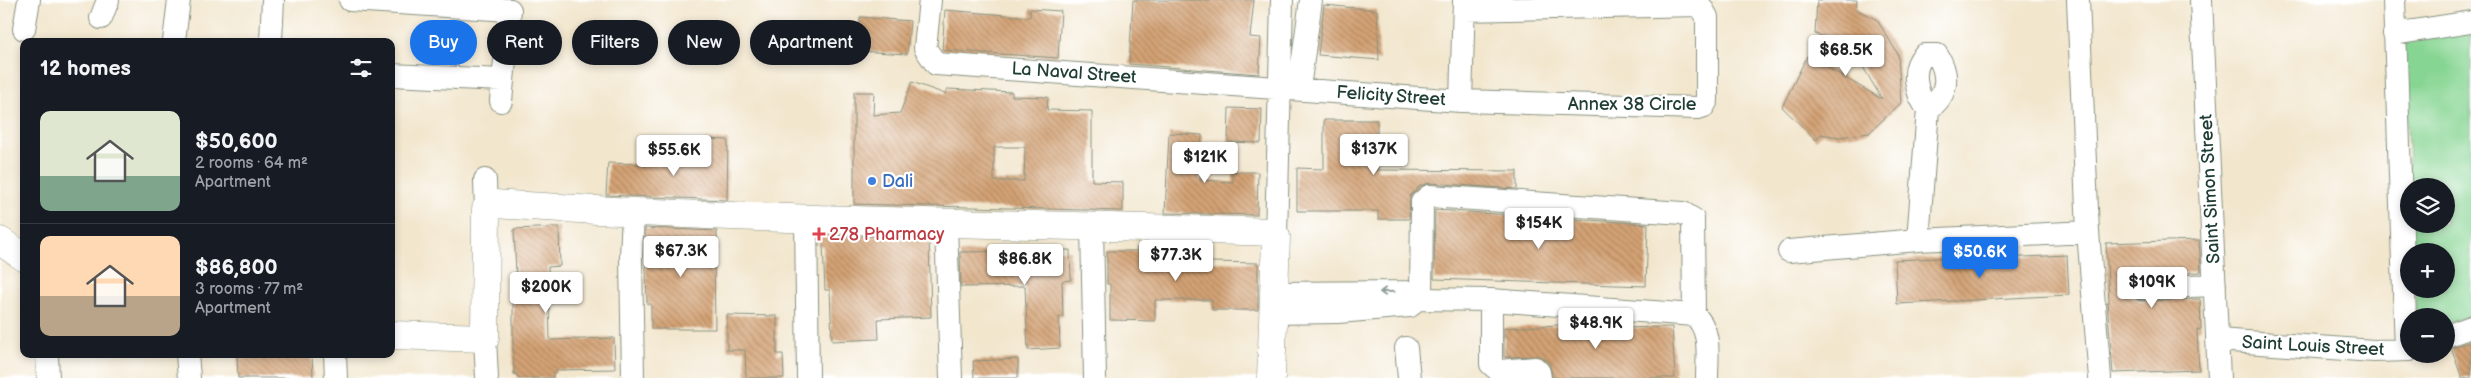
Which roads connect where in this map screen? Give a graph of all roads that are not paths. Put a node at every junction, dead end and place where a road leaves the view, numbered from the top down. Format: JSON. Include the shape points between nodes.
{"nodes":[{"id":1,"x":29,"y":0,"type":"edge"},
{"id":2,"x":179,"y":0,"type":"edge"},
{"id":3,"x":273,"y":0,"type":"edge"},
{"id":4,"x":350,"y":0,"type":"edge"},
{"id":5,"x":930,"y":0,"type":"edge"},
{"id":6,"x":1282,"y":0,"type":"edge"},
{"id":7,"x":1311,"y":0,"type":"edge"},
{"id":8,"x":2078,"y":0,"type":"edge"},
{"id":9,"x":2201,"y":0,"type":"edge"},
{"id":10,"x":2394,"y":0,"type":"edge"},
{"id":11,"x":1464,"y":5,"type":"edge"},
{"id":12,"x":2471,"y":22,"type":"edge"},
{"id":13,"x":24,"y":29,"type":"dead end"},
{"id":14,"x":2394,"y":34,"type":"junction"},
{"id":15,"x":174,"y":38,"type":"edge"},
{"id":16,"x":271,"y":38,"type":"edge"},
{"id":17,"x":395,"y":77,"type":"edge"},
{"id":18,"x":1289,"y":88,"type":"junction"},
{"id":19,"x":1461,"y":101,"type":"junction"},
{"id":20,"x":1928,"y":109,"type":"dead end"},
{"id":21,"x":485,"y":180,"type":"dead end"},
{"id":22,"x":486,"y":209,"type":"junction"},
{"id":23,"x":633,"y":213,"type":"junction"},
{"id":24,"x":806,"y":220,"type":"junction"},
{"id":25,"x":946,"y":223,"type":"junction"},
{"id":26,"x":1092,"y":226,"type":"junction"},
{"id":27,"x":2088,"y":232,"type":"junction"},
{"id":28,"x":1276,"y":237,"type":"junction"},
{"id":29,"x":1918,"y":240,"type":"junction"},
{"id":30,"x":0,"y":241,"type":"edge"},
{"id":31,"x":1789,"y":251,"type":"dead end"},
{"id":32,"x":20,"y":254,"type":"edge"},
{"id":33,"x":2215,"y":284,"type":"junction"},
{"id":34,"x":2140,"y":288,"type":"dead end"},
{"id":35,"x":1418,"y":299,"type":"junction"},
{"id":36,"x":1491,"y":300,"type":"junction"},
{"id":37,"x":1273,"y":303,"type":"junction"},
{"id":38,"x":2406,"y":308,"type":"edge"},
{"id":39,"x":1694,"y":315,"type":"junction"},
{"id":40,"x":2471,"y":327,"type":"edge"},
{"id":41,"x":2455,"y":333,"type":"edge"},
{"id":42,"x":395,"y":335,"type":"edge"},
{"id":43,"x":485,"y":338,"type":"junction"},
{"id":44,"x":2218,"y":340,"type":"junction"},
{"id":45,"x":1406,"y":348,"type":"dead end"},
{"id":46,"x":2400,"y":350,"type":"edge"},
{"id":47,"x":47,"y":358,"type":"edge"},
{"id":48,"x":187,"y":358,"type":"edge"},
{"id":49,"x":335,"y":358,"type":"edge"},
{"id":50,"x":48,"y":378,"type":"edge"},
{"id":51,"x":189,"y":378,"type":"edge"},
{"id":52,"x":336,"y":378,"type":"edge"},
{"id":53,"x":487,"y":378,"type":"edge"},
{"id":54,"x":633,"y":378,"type":"edge"},
{"id":55,"x":808,"y":378,"type":"edge"},
{"id":56,"x":950,"y":378,"type":"edge"},
{"id":57,"x":1095,"y":378,"type":"edge"},
{"id":58,"x":1271,"y":378,"type":"edge"},
{"id":59,"x":1409,"y":378,"type":"edge"},
{"id":60,"x":1540,"y":378,"type":"edge"},
{"id":61,"x":1707,"y":378,"type":"edge"},
{"id":62,"x":2100,"y":378,"type":"edge"},
{"id":63,"x":2219,"y":378,"type":"edge"}],
"edges":[{"from":1,"to":13,"type":"street"},
{"from":2,"to":15,"type":"street"},
{"from":3,"to":16,"type":"street"},
{"from":4,"to":17,"type":"street","via":[[510,10],[501,91]]},
{"from":5,"to":18,"type":"street","name":"La Naval Street","via":[[925,48],[936,64]]},
{"from":6,"to":18,"type":"street"},
{"from":7,"to":18,"type":"street"},
{"from":8,"to":27,"type":"street"},
{"from":9,"to":33,"type":"street","name":"Saint Simon Street"},
{"from":10,"to":14,"type":"street"},
{"from":11,"to":19,"type":"street","name":"Felicity Street"},
{"from":11,"to":19,"type":"street","name":"Annex 38 Circle","via":[[1700,5],[1707,17],[1707,100],[1698,108]]},
{"from":12,"to":14,"type":"street"},
{"from":14,"to":38,"type":"street"},
{"from":18,"to":19,"type":"street","name":"Felicity Street"},
{"from":18,"to":28,"type":"street"},
{"from":20,"to":29,"type":"street"},
{"from":21,"to":22,"type":"street"},
{"from":22,"to":23,"type":"main road","via":[[495,204]]},
{"from":22,"to":43,"type":"main road"},
{"from":23,"to":24,"type":"main road"},
{"from":23,"to":54,"type":"street"},
{"from":24,"to":25,"type":"main road"},
{"from":24,"to":55,"type":"street"},
{"from":25,"to":26,"type":"main road"},
{"from":25,"to":56,"type":"street"},
{"from":26,"to":28,"type":"main road","via":[[1270,232]]},
{"from":26,"to":57,"type":"street"},
{"from":27,"to":29,"type":"street"},
{"from":27,"to":62,"type":"street"},
{"from":28,"to":37,"type":"main road"},
{"from":29,"to":31,"type":"street"},
{"from":30,"to":32,"type":"main road"},
{"from":33,"to":34,"type":"street"},
{"from":33,"to":44,"type":"street","name":"Saint Simon Street"},
{"from":35,"to":36,"type":"street"},
{"from":35,"to":37,"type":"street","via":[[1410,306],[1357,302]]},
{"from":35,"to":39,"type":"street","via":[[1422,202],[1428,196],[1689,215],[1693,219]]},
{"from":36,"to":39,"type":"street"},
{"from":36,"to":60,"type":"street","via":[[1491,364],[1499,371],[1535,368]]},
{"from":37,"to":58,"type":"main road"},
{"from":39,"to":61,"type":"street","via":[[1703,322],[1706,330]]},
{"from":40,"to":41,"type":"street"},
{"from":42,"to":43,"type":"main road"},
{"from":43,"to":53,"type":"street"},
{"from":44,"to":46,"type":"street","name":"Saint Louis Street"},
{"from":44,"to":63,"type":"street","name":"Saint Simon Street"},
{"from":45,"to":59,"type":"street"},
{"from":47,"to":50,"type":"street"},
{"from":48,"to":51,"type":"street"},
{"from":49,"to":52,"type":"street"}]}
